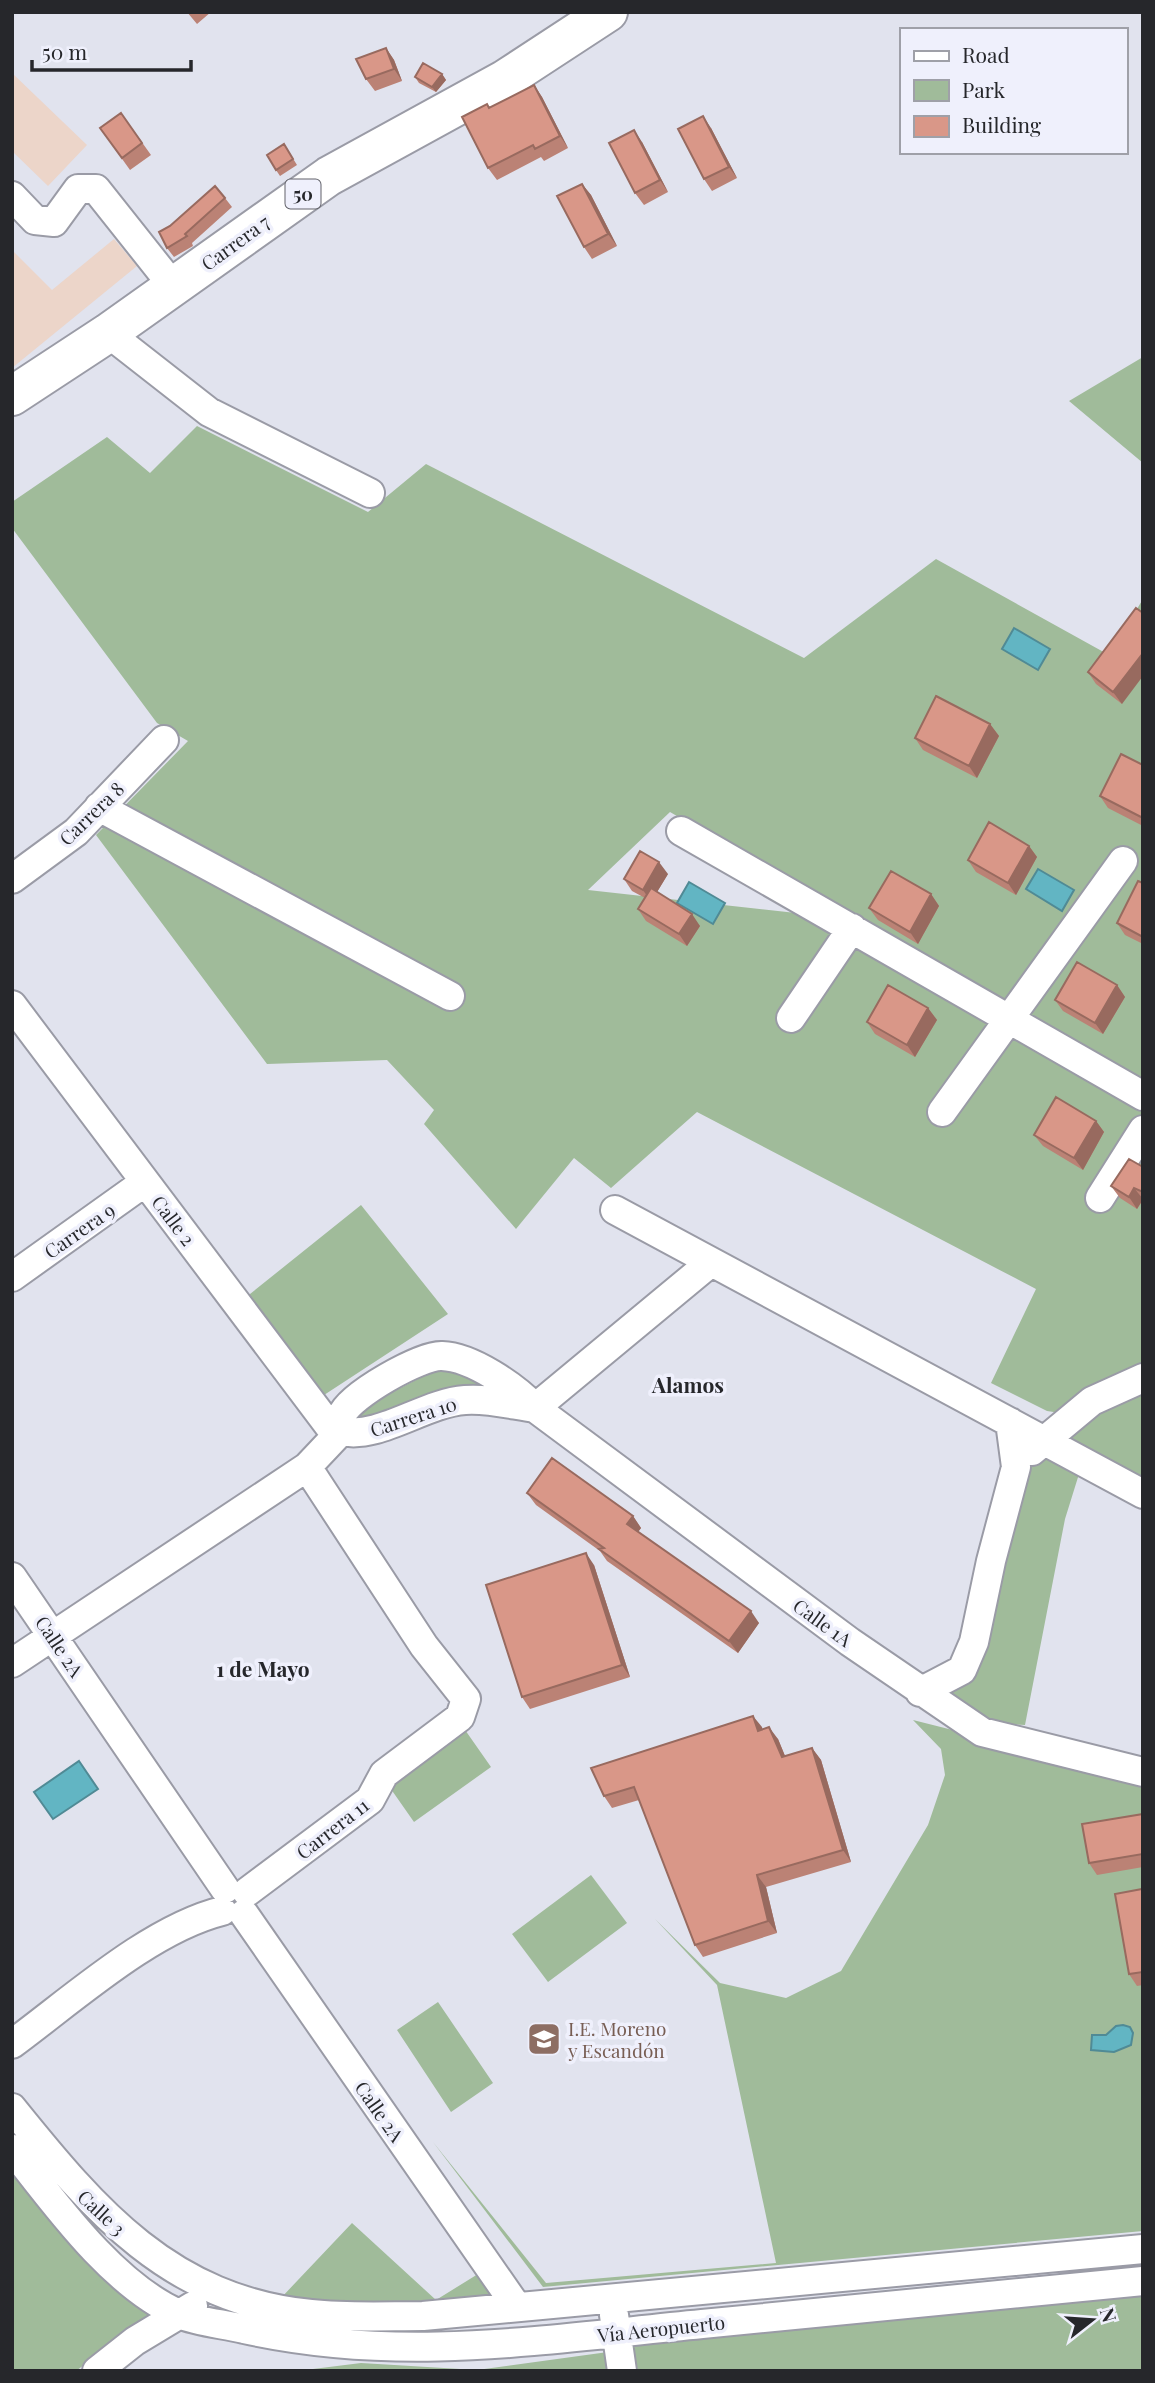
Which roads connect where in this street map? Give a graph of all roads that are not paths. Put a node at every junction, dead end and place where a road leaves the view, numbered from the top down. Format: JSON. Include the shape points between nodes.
{"nodes":[{"id":1,"x":608,"y":12,"type":"edge"},
{"id":2,"x":12,"y":196,"type":"edge"},
{"id":3,"x":173,"y":286,"type":"junction"},
{"id":4,"x":108,"y":333,"type":"junction"},
{"id":5,"x":12,"y":396,"type":"edge"},
{"id":6,"x":370,"y":492,"type":"dead end"},
{"id":7,"x":164,"y":740,"type":"dead end"},
{"id":8,"x":99,"y":807,"type":"junction"},
{"id":9,"x":681,"y":831,"type":"dead end"},
{"id":10,"x":1123,"y":861,"type":"dead end"},
{"id":11,"x":12,"y":879,"type":"edge"},
{"id":12,"x":852,"y":928,"type":"junction"},
{"id":13,"x":450,"y":996,"type":"dead end"},
{"id":14,"x":12,"y":1005,"type":"edge"},
{"id":15,"x":791,"y":1018,"type":"dead end"},
{"id":16,"x":1009,"y":1019,"type":"junction"},
{"id":17,"x":1143,"y":1096,"type":"edge"},
{"id":18,"x":942,"y":1112,"type":"dead end"},
{"id":19,"x":1143,"y":1130,"type":"edge"},
{"id":20,"x":145,"y":1182,"type":"junction"},
{"id":21,"x":1100,"y":1198,"type":"dead end"},
{"id":22,"x":615,"y":1210,"type":"dead end"},
{"id":23,"x":710,"y":1263,"type":"junction"},
{"id":24,"x":12,"y":1277,"type":"edge"},
{"id":25,"x":1143,"y":1378,"type":"edge"},
{"id":26,"x":535,"y":1408,"type":"junction"},
{"id":27,"x":1010,"y":1422,"type":"junction"},
{"id":28,"x":339,"y":1433,"type":"junction"},
{"id":29,"x":1042,"y":1440,"type":"junction"},
{"id":30,"x":307,"y":1467,"type":"junction"},
{"id":31,"x":1016,"y":1467,"type":"junction"},
{"id":32,"x":1143,"y":1494,"type":"edge"},
{"id":33,"x":12,"y":1577,"type":"edge"},
{"id":34,"x":54,"y":1636,"type":"junction"},
{"id":35,"x":12,"y":1663,"type":"edge"},
{"id":36,"x":920,"y":1692,"type":"junction"},
{"id":37,"x":1143,"y":1772,"type":"edge"},
{"id":38,"x":234,"y":1902,"type":"junction"},
{"id":39,"x":12,"y":2044,"type":"edge"},
{"id":40,"x":12,"y":2109,"type":"edge"},
{"id":41,"x":12,"y":2149,"type":"edge"},
{"id":42,"x":1143,"y":2249,"type":"edge"},
{"id":43,"x":1143,"y":2281,"type":"edge"},
{"id":44,"x":214,"y":2290,"type":"junction"},
{"id":45,"x":611,"y":2298,"type":"junction"},
{"id":46,"x":517,"y":2307,"type":"junction"},
{"id":47,"x":181,"y":2315,"type":"junction"},
{"id":48,"x":616,"y":2332,"type":"junction"},
{"id":49,"x":97,"y":2371,"type":"edge"},
{"id":50,"x":622,"y":2371,"type":"edge"}],
"edges":[{"from":1,"to":3,"type":"highway","name":"Carrera 7","number":"50","via":[[504,80],[329,176]]},
{"from":2,"to":3,"type":"street","via":[[35,220],[54,222],[78,189],[96,189]]},
{"from":3,"to":4,"type":"highway","name":"Carrera 7","number":"50"},
{"from":4,"to":5,"type":"highway","name":"Carrera 7","number":"50"},
{"from":4,"to":6,"type":"street","via":[[209,412]]},
{"from":7,"to":8,"type":"street","name":"Carrera 8"},
{"from":8,"to":11,"type":"street","name":"Carrera 8","via":[[76,832]]},
{"from":8,"to":13,"type":"street"},
{"from":9,"to":12,"type":"street"},
{"from":10,"to":16,"type":"street"},
{"from":12,"to":15,"type":"street"},
{"from":12,"to":16,"type":"street"},
{"from":14,"to":20,"type":"street","name":"Calle 2"},
{"from":16,"to":17,"type":"street"},
{"from":16,"to":18,"type":"street"},
{"from":19,"to":21,"type":"street"},
{"from":20,"to":24,"type":"street","name":"Carrera 9"},
{"from":20,"to":28,"type":"street","name":"Calle 2"},
{"from":22,"to":23,"type":"street"},
{"from":23,"to":26,"type":"street"},
{"from":23,"to":27,"type":"street"},
{"from":25,"to":29,"type":"street","via":[[1092,1401]]},
{"from":26,"to":28,"type":"street","name":"Carrera 10","via":[[466,1399],[420,1410],[374,1430]]},
{"from":26,"to":28,"type":"street","name":"Carrera 10","via":[[493,1375],[441,1356],[359,1395],[342,1415]]},
{"from":26,"to":36,"type":"street","name":"Calle 1A"},
{"from":27,"to":29,"type":"street"},
{"from":27,"to":31,"type":"street"},
{"from":28,"to":30,"type":"street","name":"Carrera 10"},
{"from":29,"to":31,"type":"street"},
{"from":29,"to":32,"type":"street"},
{"from":30,"to":34,"type":"street","name":"Carrera 10"},
{"from":30,"to":38,"type":"street","name":"Carrera 11","via":[[424,1646],[466,1699],[460,1717],[384,1774],[370,1800]]},
{"from":31,"to":36,"type":"street","via":[[974,1642],[962,1670]]},
{"from":33,"to":34,"type":"street","name":"Calle 2A"},
{"from":34,"to":35,"type":"street","name":"Carrera 10"},
{"from":34,"to":38,"type":"street","name":"Calle 2A"},
{"from":36,"to":37,"type":"street","name":"Calle 1A","via":[[982,1732]]},
{"from":38,"to":39,"type":"street","name":"Carrera 11","via":[[149,1944]]},
{"from":38,"to":46,"type":"street","name":"Calle 2A"},
{"from":40,"to":44,"type":"street","name":"Calle 3","via":[[69,2180],[110,2221],[152,2256]]},
{"from":41,"to":47,"type":"street","name":"Calle 3","via":[[125,2278]]},
{"from":42,"to":45,"type":"street","name":"Vía Aeropuerto"},
{"from":43,"to":48,"type":"street","name":"Vía Aeropuerto"},
{"from":44,"to":46,"type":"street","name":"Vía Aeropuerto","via":[[309,2314],[423,2316]]},
{"from":44,"to":47,"type":"street"},
{"from":45,"to":46,"type":"street","name":"Vía Aeropuerto"},
{"from":45,"to":48,"type":"street"},
{"from":47,"to":48,"type":"street","name":"Vía Aeropuerto","via":[[348,2347],[490,2346]]},
{"from":47,"to":49,"type":"street"},
{"from":48,"to":50,"type":"street"}]}
